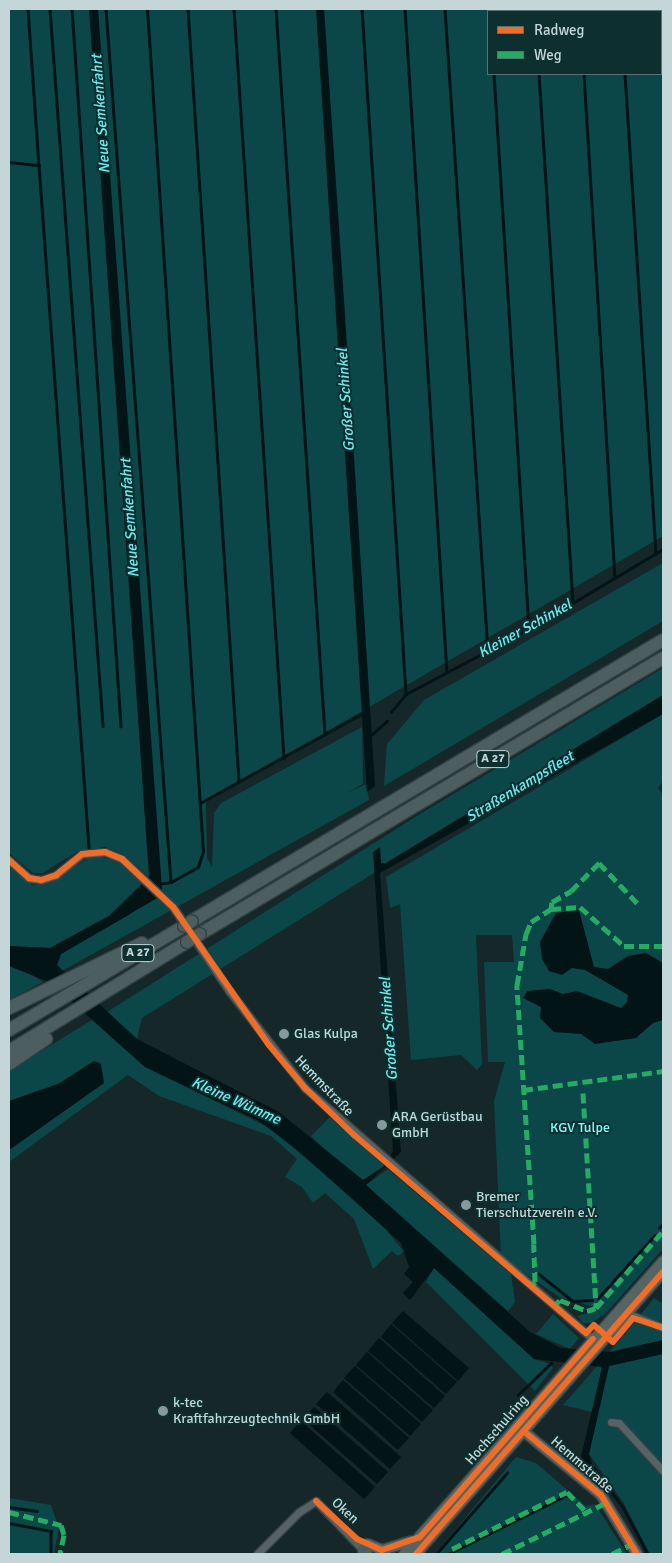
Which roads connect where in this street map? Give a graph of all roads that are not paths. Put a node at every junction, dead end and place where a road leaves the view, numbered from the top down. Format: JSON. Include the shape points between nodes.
{"nodes":[{"id":1,"x":663,"y":640,"type":"edge"},
{"id":2,"x":663,"y":658,"type":"edge"},
{"id":3,"x":9,"y":860,"type":"edge"},
{"id":4,"x":183,"y":926,"type":"junction"},
{"id":5,"x":9,"y":1008,"type":"edge"},
{"id":6,"x":65,"y":1022,"type":"junction"},
{"id":7,"x":9,"y":1030,"type":"edge"},
{"id":8,"x":9,"y":1051,"type":"edge"},
{"id":9,"x":9,"y":1064,"type":"edge"},
{"id":10,"x":663,"y":1261,"type":"edge"},
{"id":11,"x":663,"y":1272,"type":"edge"},
{"id":12,"x":629,"y":1314,"type":"junction"},
{"id":13,"x":663,"y":1328,"type":"edge"},
{"id":14,"x":593,"y":1339,"type":"junction"},
{"id":15,"x":600,"y":1348,"type":"junction"},
{"id":16,"x":611,"y":1422,"type":"dead end"},
{"id":17,"x":522,"y":1429,"type":"junction"},
{"id":18,"x":663,"y":1471,"type":"edge"},
{"id":19,"x":420,"y":1537,"type":"junction"},
{"id":20,"x":366,"y":1551,"type":"edge"},
{"id":21,"x":257,"y":1554,"type":"edge"},
{"id":22,"x":379,"y":1554,"type":"edge"},
{"id":23,"x":404,"y":1554,"type":"edge"},
{"id":24,"x":416,"y":1554,"type":"edge"},
{"id":25,"x":637,"y":1554,"type":"edge"}],
"edges":[{"from":1,"to":4,"type":"highway","number":"A 27"},
{"from":2,"to":6,"type":"highway","number":"A 27","bridge":true,"via":[[200,934]]},
{"from":3,"to":14,"type":"street","name":"Hemmstraße","via":[[29,878],[56,875],[82,854],[106,852],[147,880],[160,893],[299,1081],[389,1164]]},
{"from":4,"to":5,"type":"highway","via":[[91,966]]},
{"from":4,"to":7,"type":"highway","number":"A 27"},
{"from":6,"to":8,"type":"highway"},
{"from":6,"to":9,"type":"highway"},
{"from":10,"to":14,"type":"street","name":"Hochschulring"},
{"from":11,"to":12,"type":"street","name":"Hochschulring"},
{"from":12,"to":13,"type":"street"},
{"from":12,"to":15,"type":"street","name":"Hochschulring"},
{"from":14,"to":15,"type":"street","name":"Hemmstraße"},
{"from":14,"to":17,"type":"street","name":"Hochschulring"},
{"from":15,"to":17,"type":"street","name":"Hochschulring"},
{"from":16,"to":18,"type":"street","via":[[619,1423]]},
{"from":17,"to":19,"type":"street","name":"Hochschulring"},
{"from":17,"to":24,"type":"street","name":"Hochschulring"},
{"from":17,"to":25,"type":"street","name":"Hemmstraße","via":[[601,1495]]},
{"from":19,"to":20,"type":"street","via":[[392,1549]]},
{"from":19,"to":23,"type":"street","name":"Hochschulring"},
{"from":20,"to":21,"type":"street","name":"Oken","via":[[316,1501],[298,1512]]},
{"from":20,"to":22,"type":"street","name":"Oken"}]}
